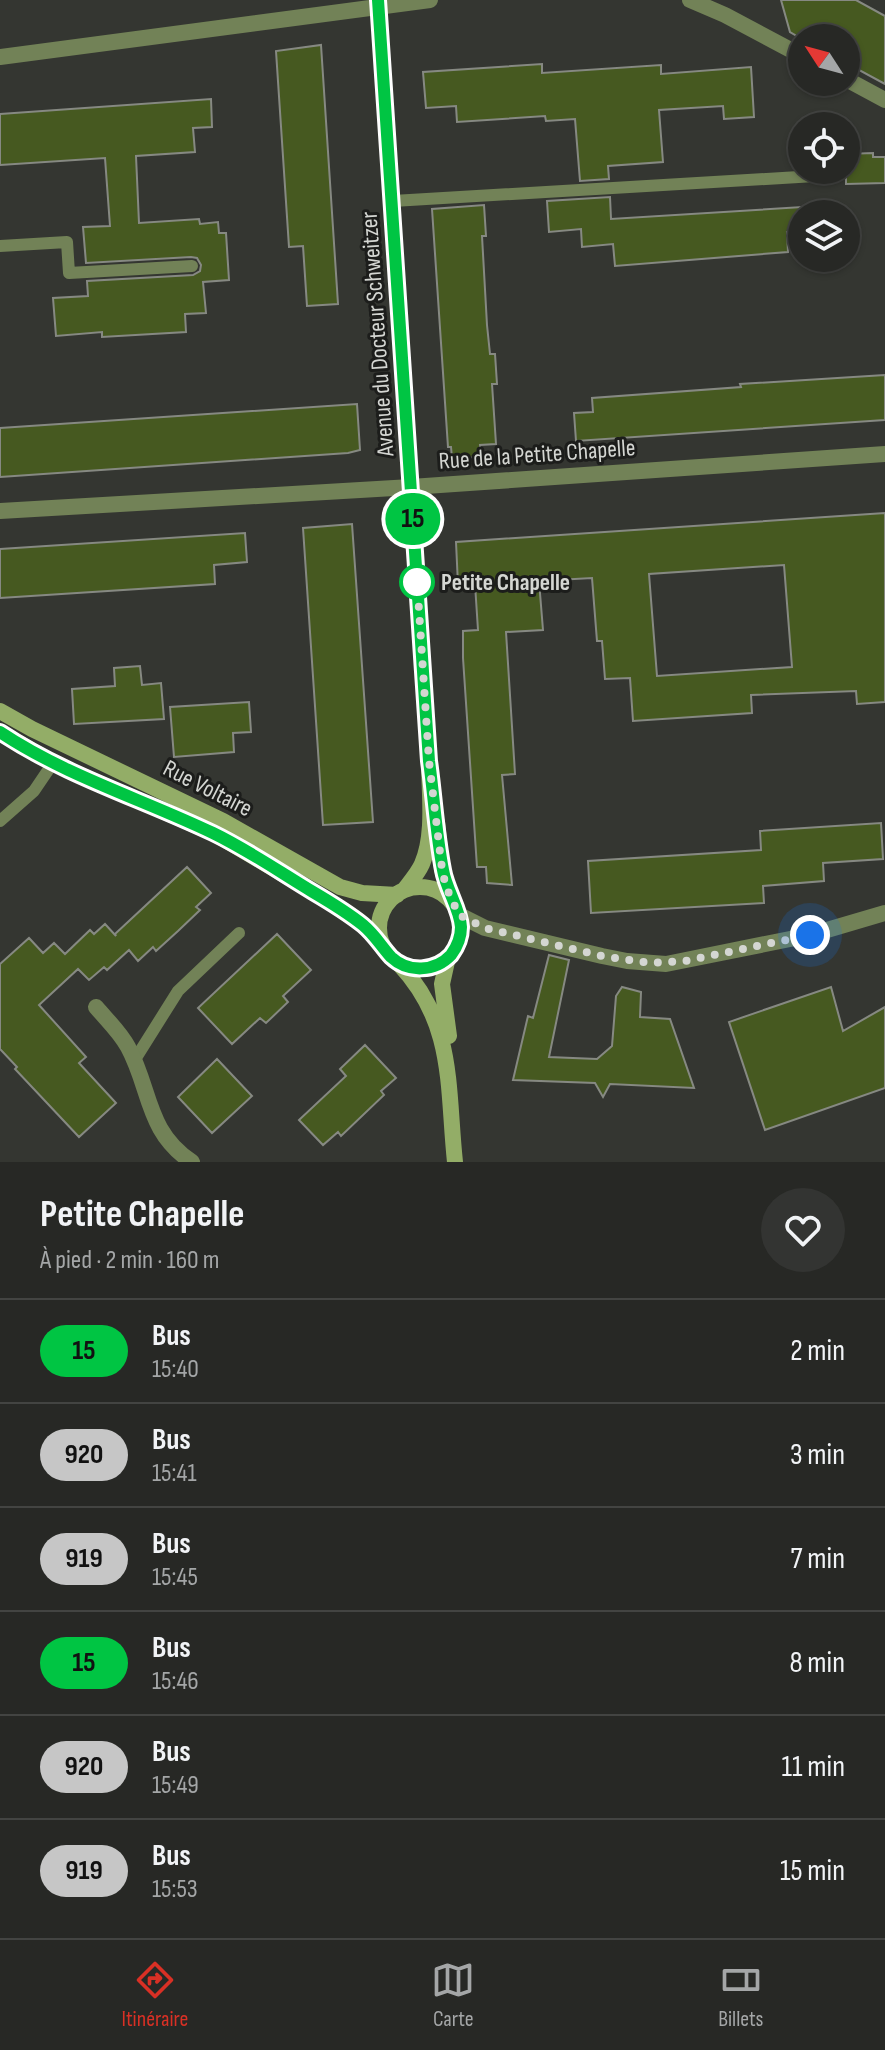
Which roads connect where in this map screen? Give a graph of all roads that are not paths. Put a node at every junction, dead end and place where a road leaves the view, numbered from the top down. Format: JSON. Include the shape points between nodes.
{"nodes":[{"id":1,"x":430,"y":0,"type":"edge"},
{"id":2,"x":690,"y":0,"type":"edge"},
{"id":3,"x":379,"y":3,"type":"edge"},
{"id":4,"x":788,"y":49,"type":"edge"},
{"id":5,"x":0,"y":57,"type":"edge"},
{"id":6,"x":860,"y":87,"type":"edge"},
{"id":7,"x":885,"y":100,"type":"edge"},
{"id":8,"x":788,"y":178,"type":"edge"},
{"id":9,"x":393,"y":201,"type":"junction"},
{"id":10,"x":0,"y":246,"type":"edge"},
{"id":11,"x":192,"y":266,"type":"dead end"},
{"id":12,"x":885,"y":454,"type":"edge"},
{"id":13,"x":411,"y":487,"type":"junction"},
{"id":14,"x":0,"y":511,"type":"edge"},
{"id":15,"x":0,"y":711,"type":"edge"},
{"id":16,"x":0,"y":732,"type":"edge"},
{"id":17,"x":8,"y":743,"type":"edge"},
{"id":18,"x":429,"y":761,"type":"junction"},
{"id":19,"x":53,"y":763,"type":"junction"},
{"id":20,"x":0,"y":821,"type":"edge"},
{"id":21,"x":401,"y":892,"type":"junction"},
{"id":22,"x":885,"y":901,"type":"edge"},
{"id":23,"x":455,"y":909,"type":"junction"},
{"id":24,"x":885,"y":913,"type":"edge"},
{"id":25,"x":846,"y":925,"type":"junction"},
{"id":26,"x":239,"y":933,"type":"dead end"},
{"id":27,"x":382,"y":943,"type":"junction"},
{"id":28,"x":448,"y":957,"type":"junction"},
{"id":29,"x":397,"y":962,"type":"junction"},
{"id":30,"x":96,"y":1007,"type":"dead end"},
{"id":31,"x":134,"y":1061,"type":"junction"},
{"id":32,"x":447,"y":1073,"type":"junction"},
{"id":33,"x":192,"y":1162,"type":"edge"},
{"id":34,"x":455,"y":1162,"type":"edge"}],
"edges":[{"from":1,"to":3,"type":"street"},
{"from":2,"to":4,"type":"street"},
{"from":3,"to":5,"type":"street"},
{"from":3,"to":9,"type":"street","name":"Avenue du Docteur Schweitzer"},
{"from":6,"to":7,"type":"street"},
{"from":8,"to":9,"type":"lane"},
{"from":9,"to":13,"type":"street","name":"Avenue du Docteur Schweitzer"},
{"from":10,"to":11,"type":"lane","via":[[67,242],[69,273]]},
{"from":12,"to":13,"type":"street","name":"Rue de la Petite Chapelle"},
{"from":13,"to":14,"type":"street","name":"Rue de la Petite Chapelle"},
{"from":13,"to":18,"type":"street","name":"Avenue du Docteur Schweitzer"},
{"from":15,"to":21,"type":"street","name":"Rue Voltaire","via":[[223,821],[340,887],[362,893]]},
{"from":16,"to":17,"type":"street","name":"Rue Voltaire"},
{"from":17,"to":19,"type":"street","name":"Rue Voltaire"},
{"from":18,"to":21,"type":"street","name":"Avenue du Docteur Schweitzer","via":[[426,855]]},
{"from":18,"to":23,"type":"street","name":"Avenue du Docteur Schweitzer","via":[[442,869]]},
{"from":19,"to":20,"type":"lane","via":[[34,791]]},
{"from":19,"to":27,"type":"street","name":"Rue Voltaire","via":[[217,835],[325,899]]},
{"from":21,"to":23,"type":"street","via":[[431,889]]},
{"from":21,"to":27,"type":"street","via":[[380,919]]},
{"from":22,"to":25,"type":"street"},
{"from":23,"to":25,"type":"street","via":[[485,928],[602,956],[666,964]]},
{"from":23,"to":28,"type":"street","via":[[460,935]]},
{"from":24,"to":25,"type":"street"},
{"from":26,"to":31,"type":"lane","via":[[178,991]]},
{"from":27,"to":29,"type":"street"},
{"from":28,"to":29,"type":"street","via":[[421,969]]},
{"from":28,"to":32,"type":"street","via":[[442,978]]},
{"from":29,"to":32,"type":"street","via":[[432,1009]]},
{"from":30,"to":31,"type":"street"},
{"from":31,"to":33,"type":"street","via":[[164,1135]]},
{"from":32,"to":34,"type":"street"}]}
